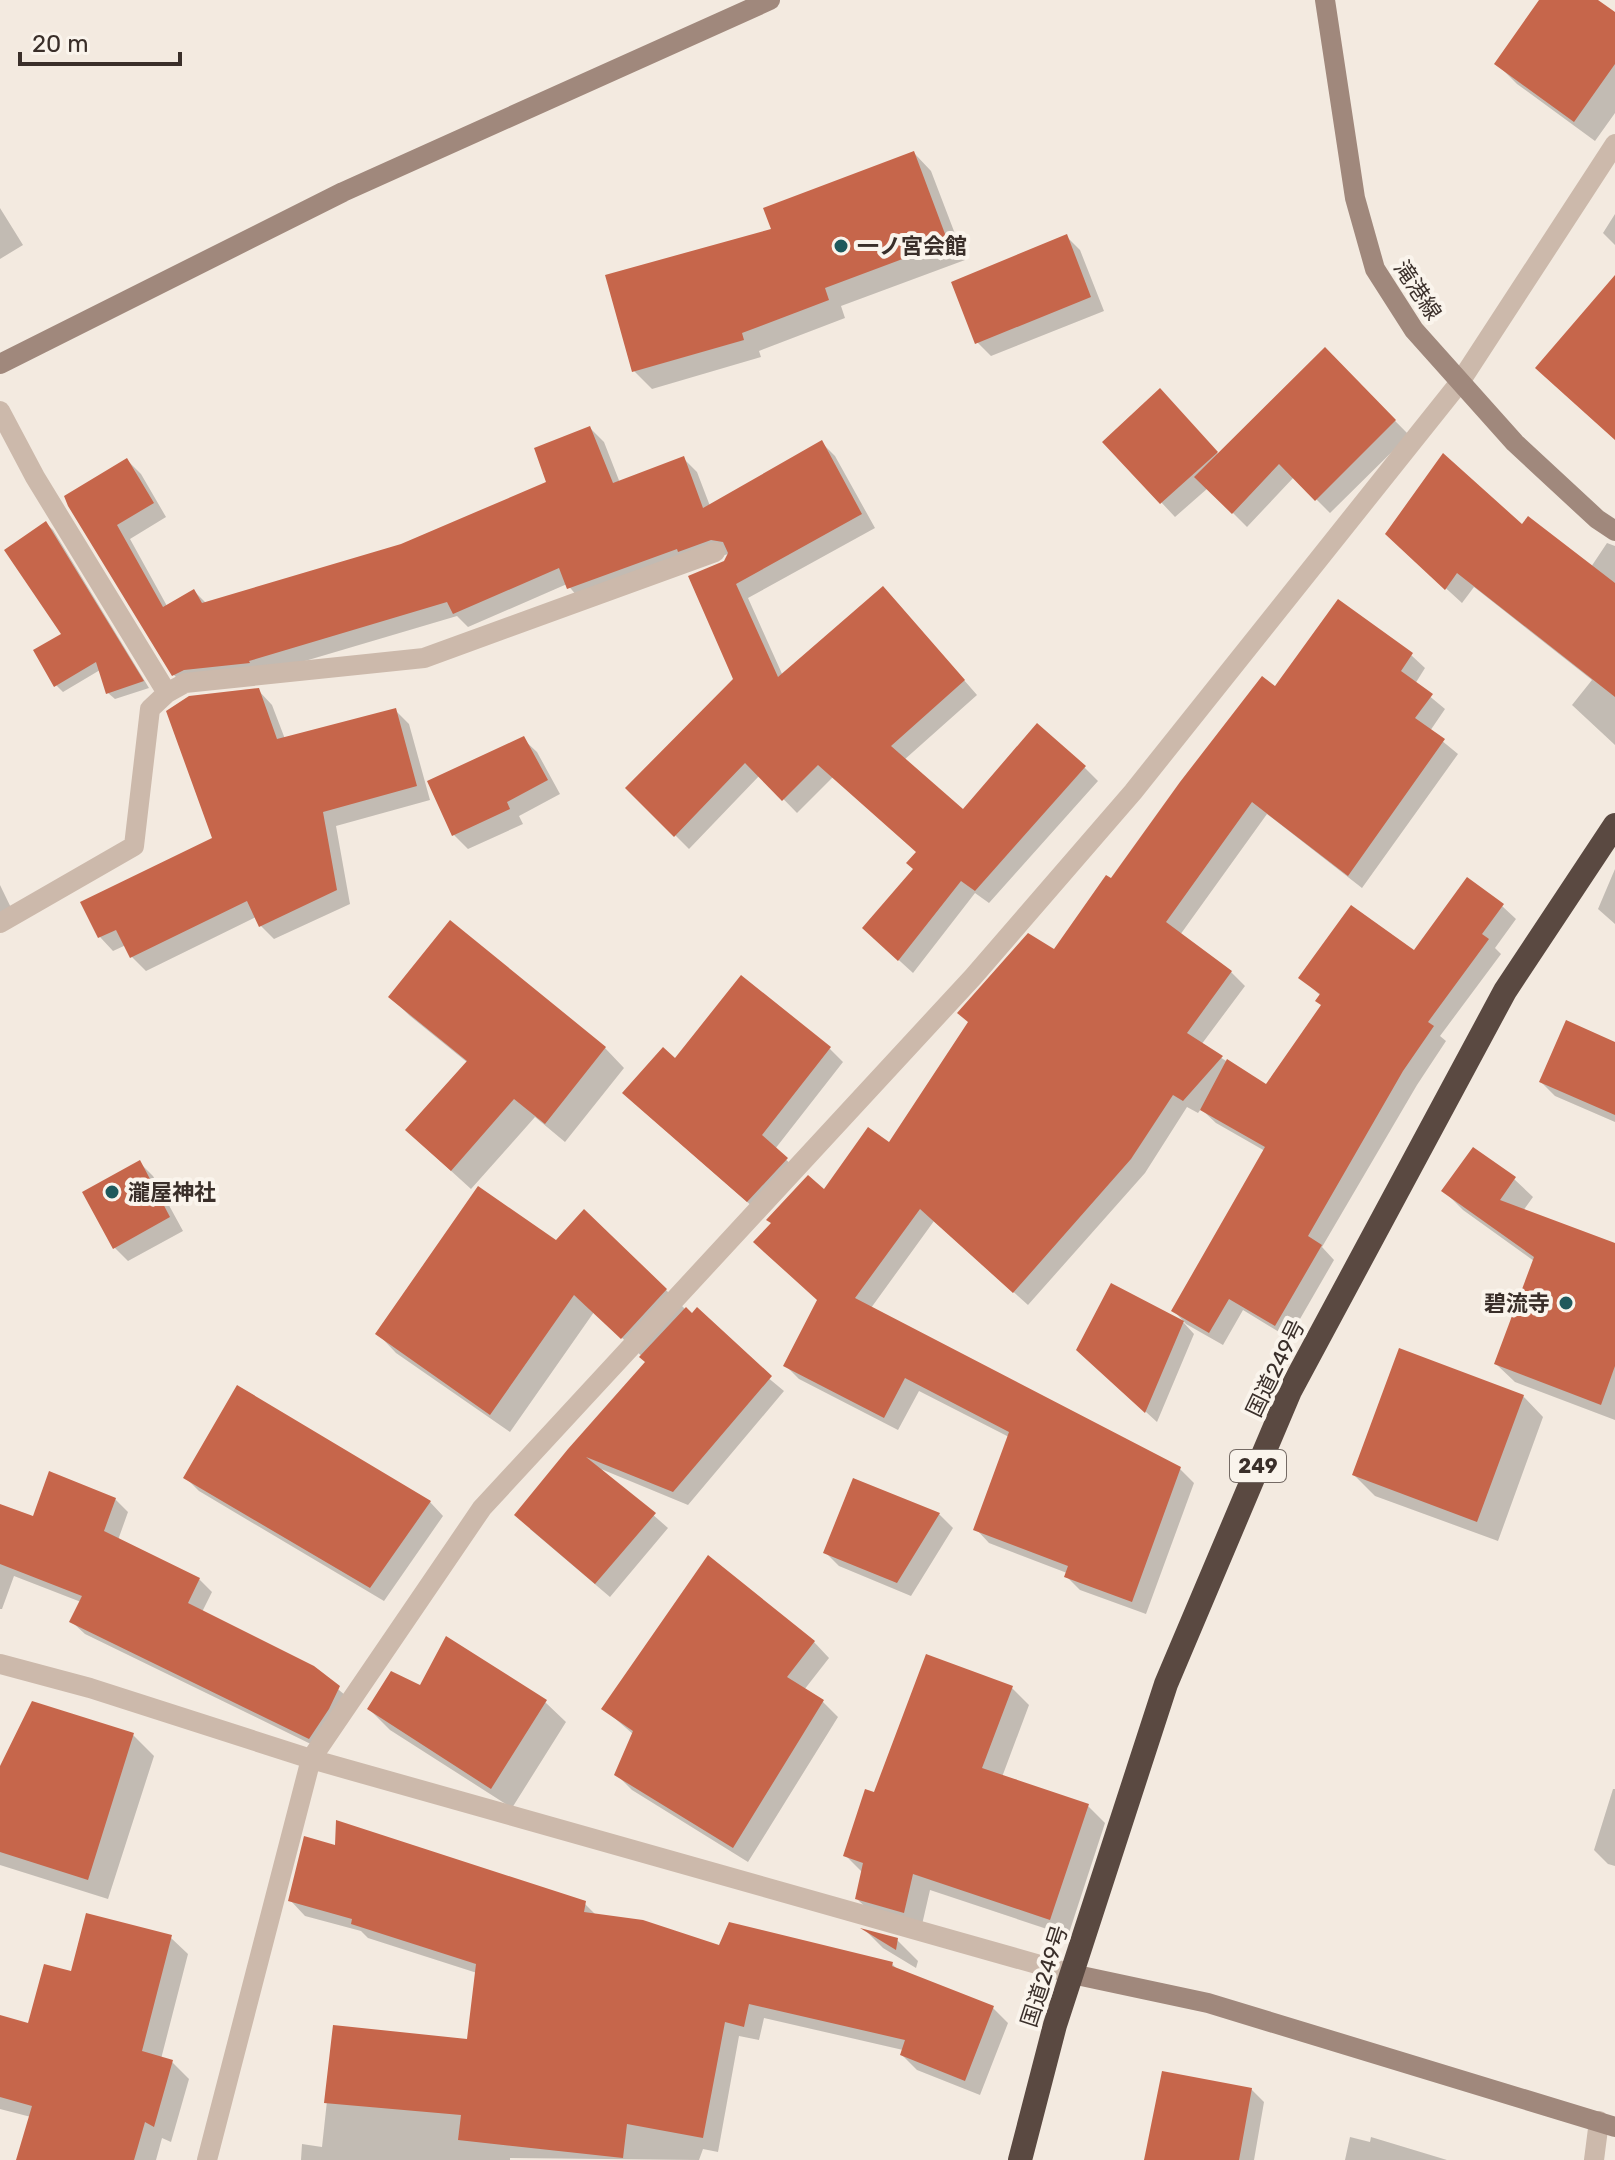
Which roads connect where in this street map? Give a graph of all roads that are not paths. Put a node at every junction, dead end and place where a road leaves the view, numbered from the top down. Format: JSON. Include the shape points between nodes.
{"nodes":[{"id":1,"x":770,"y":0,"type":"edge"},
{"id":2,"x":1325,"y":0,"type":"edge"},
{"id":3,"x":1615,"y":144,"type":"edge"},
{"id":4,"x":0,"y":364,"type":"edge"},
{"id":5,"x":1460,"y":382,"type":"junction"},
{"id":6,"x":0,"y":411,"type":"edge"},
{"id":7,"x":1615,"y":531,"type":"edge"},
{"id":8,"x":715,"y":552,"type":"dead end"},
{"id":9,"x":167,"y":693,"type":"junction"},
{"id":10,"x":1615,"y":825,"type":"edge"},
{"id":11,"x":0,"y":923,"type":"edge"},
{"id":12,"x":0,"y":1664,"type":"edge"},
{"id":13,"x":311,"y":1759,"type":"junction"},
{"id":14,"x":1072,"y":1974,"type":"junction"},
{"id":15,"x":1607,"y":2124,"type":"edge"},
{"id":16,"x":207,"y":2160,"type":"edge"},
{"id":17,"x":1020,"y":2160,"type":"edge"},
{"id":18,"x":1594,"y":2160,"type":"edge"}],
"edges":[{"from":1,"to":4,"type":"street","via":[[343,192]]},
{"from":2,"to":5,"type":"street","name":"滝港線","via":[[1355,198],[1375,269],[1414,330]]},
{"from":3,"to":5,"type":"street"},
{"from":5,"to":7,"type":"street","name":"滝港線","via":[[1515,443]]},
{"from":5,"to":13,"type":"street","via":[[1050,891],[482,1508]]},
{"from":6,"to":9,"type":"street"},
{"from":8,"to":9,"type":"street","via":[[424,658],[185,683]]},
{"from":9,"to":11,"type":"street","via":[[150,709],[134,846]]},
{"from":10,"to":14,"type":"highway","name":"国道249号","number":"249","via":[[1505,991],[1290,1391],[1166,1684]]},
{"from":12,"to":13,"type":"street"},
{"from":13,"to":14,"type":"street"},
{"from":13,"to":16,"type":"street"},
{"from":14,"to":15,"type":"street","via":[[1208,2003]]},
{"from":14,"to":17,"type":"highway","name":"国道249号","number":"249"},
{"from":15,"to":18,"type":"street"}]}
